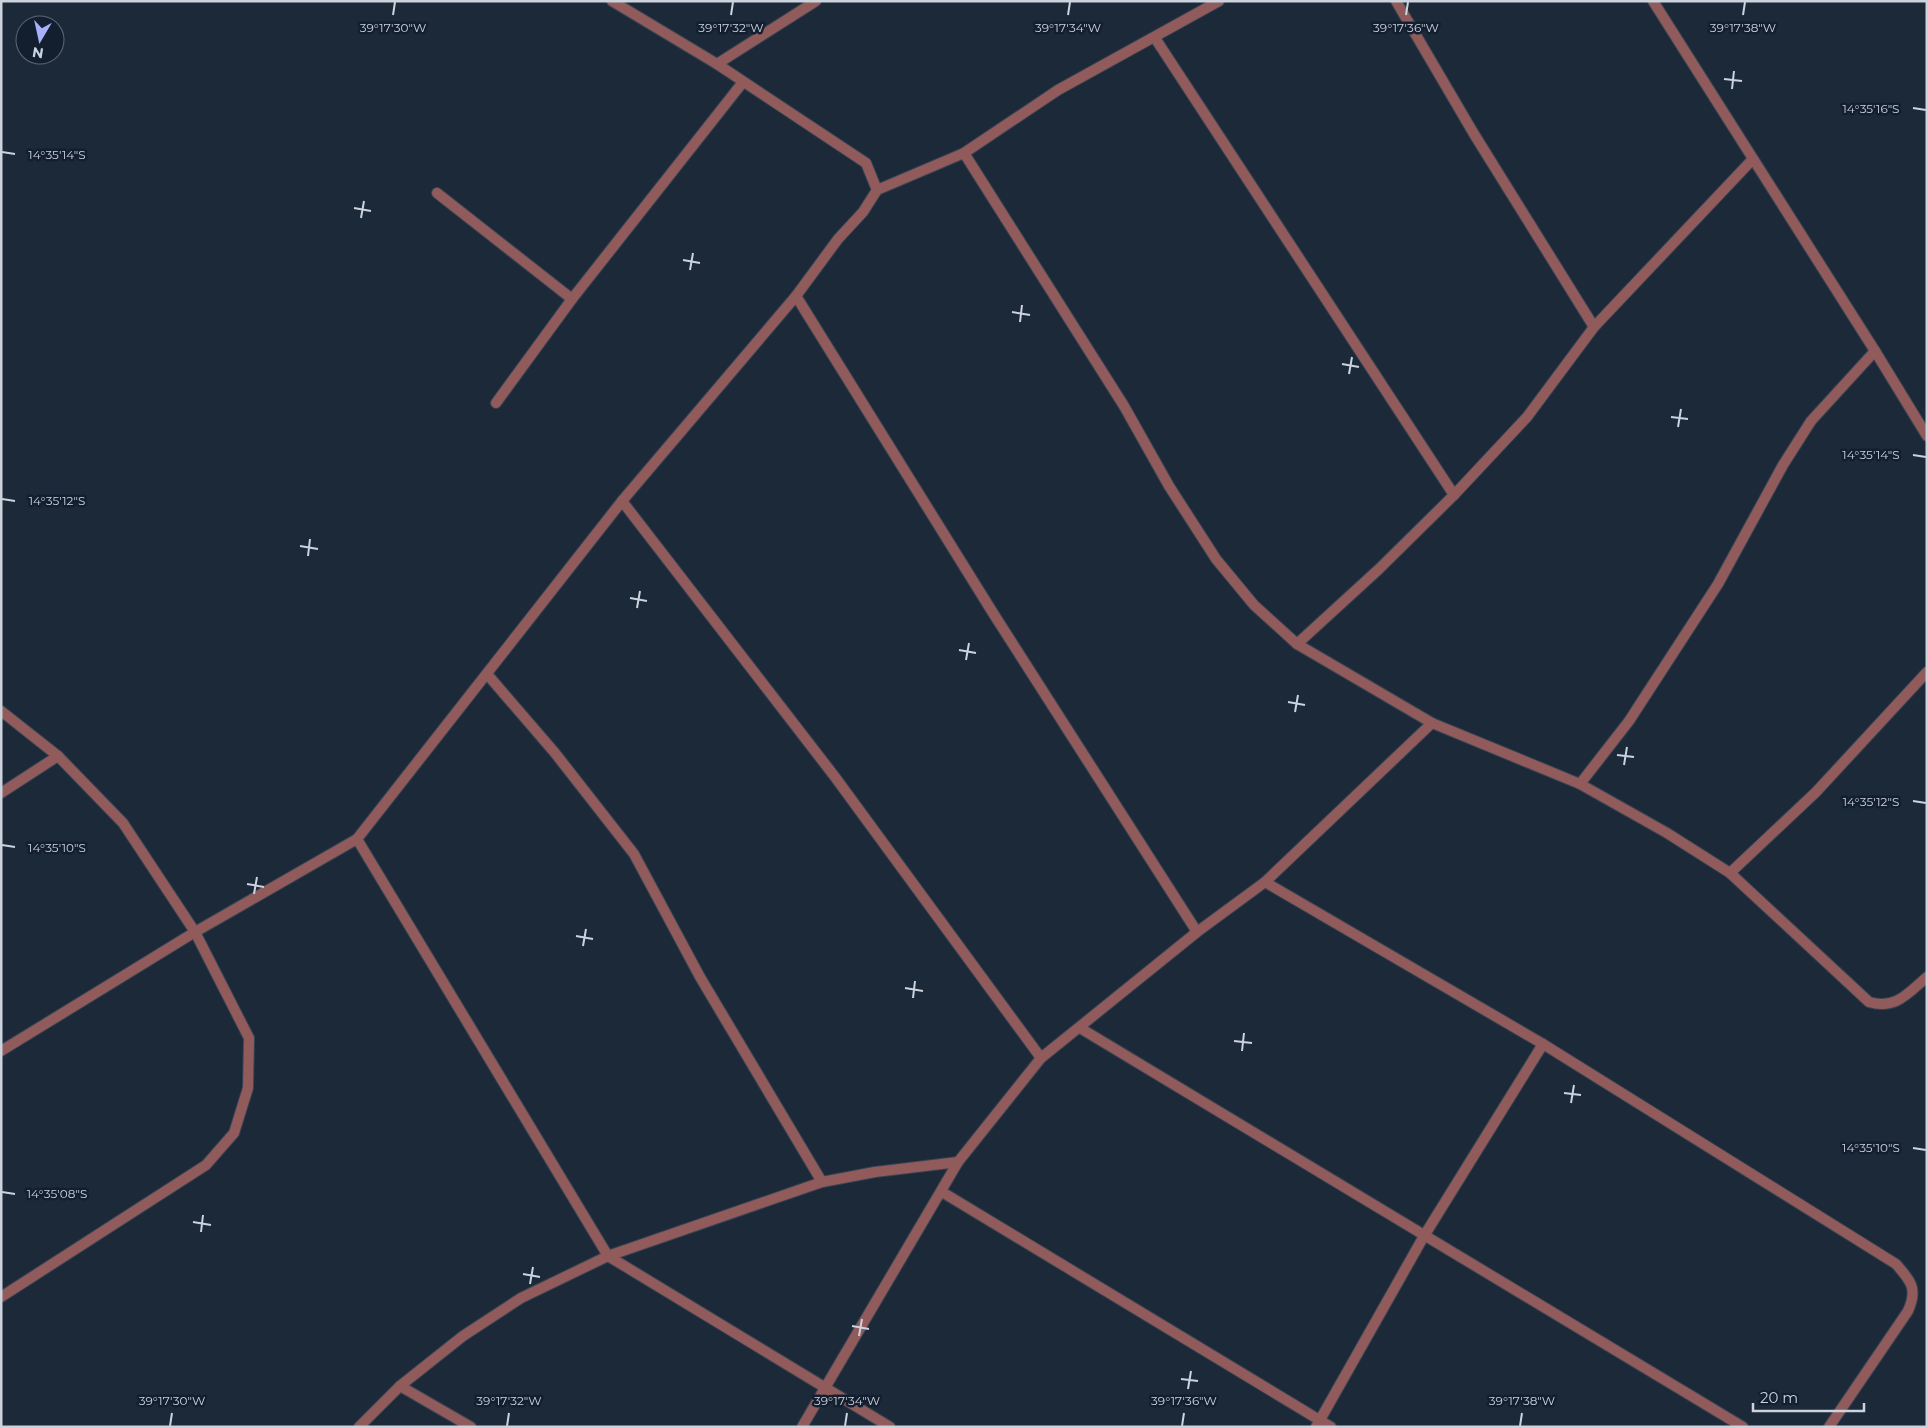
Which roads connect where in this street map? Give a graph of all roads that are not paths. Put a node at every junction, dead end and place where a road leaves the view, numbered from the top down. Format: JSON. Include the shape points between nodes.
{"nodes":[{"id":1,"x":612,"y":1,"type":"edge"},
{"id":2,"x":816,"y":1,"type":"edge"},
{"id":3,"x":1219,"y":1,"type":"edge"},
{"id":4,"x":1396,"y":1,"type":"edge"},
{"id":5,"x":1653,"y":1,"type":"edge"},
{"id":6,"x":1155,"y":38,"type":"junction"},
{"id":7,"x":717,"y":64,"type":"junction"},
{"id":8,"x":743,"y":82,"type":"junction"},
{"id":9,"x":964,"y":153,"type":"junction"},
{"id":10,"x":1752,"y":160,"type":"junction"},
{"id":11,"x":877,"y":190,"type":"junction"},
{"id":12,"x":437,"y":193,"type":"dead end"},
{"id":13,"x":796,"y":296,"type":"junction"},
{"id":14,"x":572,"y":299,"type":"junction"},
{"id":15,"x":1594,"y":326,"type":"junction"},
{"id":16,"x":1875,"y":351,"type":"junction"},
{"id":17,"x":496,"y":403,"type":"dead end"},
{"id":18,"x":1927,"y":436,"type":"edge"},
{"id":19,"x":1454,"y":495,"type":"junction"},
{"id":20,"x":622,"y":501,"type":"junction"},
{"id":21,"x":1297,"y":644,"type":"junction"},
{"id":22,"x":1927,"y":672,"type":"edge"},
{"id":23,"x":487,"y":674,"type":"junction"},
{"id":24,"x":1,"y":711,"type":"edge"},
{"id":25,"x":1432,"y":723,"type":"junction"},
{"id":26,"x":58,"y":756,"type":"junction"},
{"id":27,"x":1580,"y":784,"type":"junction"},
{"id":28,"x":1,"y":793,"type":"edge"},
{"id":29,"x":357,"y":838,"type":"junction"},
{"id":30,"x":1730,"y":873,"type":"junction"},
{"id":31,"x":1265,"y":882,"type":"junction"},
{"id":32,"x":195,"y":932,"type":"junction"},
{"id":33,"x":1197,"y":932,"type":"junction"},
{"id":34,"x":1927,"y":977,"type":"edge"},
{"id":35,"x":1080,"y":1028,"type":"junction"},
{"id":36,"x":1543,"y":1044,"type":"junction"},
{"id":37,"x":1,"y":1051,"type":"edge"},
{"id":38,"x":1041,"y":1058,"type":"junction"},
{"id":39,"x":958,"y":1162,"type":"junction"},
{"id":40,"x":822,"y":1182,"type":"junction"},
{"id":41,"x":942,"y":1192,"type":"junction"},
{"id":42,"x":1424,"y":1236,"type":"junction"},
{"id":43,"x":608,"y":1256,"type":"junction"},
{"id":44,"x":1,"y":1297,"type":"edge"},
{"id":45,"x":400,"y":1386,"type":"junction"},
{"id":46,"x":825,"y":1388,"type":"junction"},
{"id":47,"x":1318,"y":1424,"type":"edge"},
{"id":48,"x":359,"y":1427,"type":"edge"},
{"id":49,"x":471,"y":1427,"type":"edge"},
{"id":50,"x":802,"y":1427,"type":"edge"},
{"id":51,"x":890,"y":1427,"type":"edge"},
{"id":52,"x":1331,"y":1427,"type":"edge"},
{"id":53,"x":1743,"y":1427,"type":"edge"},
{"id":54,"x":1829,"y":1427,"type":"edge"}],
"edges":[{"from":1,"to":7,"type":"street"},
{"from":2,"to":7,"type":"street"},
{"from":3,"to":6,"type":"street"},
{"from":4,"to":15,"type":"street","via":[[1474,134]]},
{"from":5,"to":10,"type":"street"},
{"from":6,"to":9,"type":"street","via":[[1058,90]]},
{"from":6,"to":19,"type":"street"},
{"from":7,"to":8,"type":"street"},
{"from":8,"to":11,"type":"street","via":[[866,163]]},
{"from":8,"to":14,"type":"street"},
{"from":9,"to":11,"type":"street"},
{"from":9,"to":21,"type":"street","via":[[1124,406],[1169,486],[1216,559],[1254,605]]},
{"from":10,"to":15,"type":"street"},
{"from":10,"to":16,"type":"street"},
{"from":11,"to":13,"type":"street","via":[[864,212],[838,239]]},
{"from":12,"to":14,"type":"street"},
{"from":13,"to":20,"type":"street"},
{"from":13,"to":33,"type":"street"},
{"from":14,"to":17,"type":"street"},
{"from":15,"to":19,"type":"street","via":[[1527,417]]},
{"from":16,"to":18,"type":"street"},
{"from":16,"to":27,"type":"street","via":[[1811,421],[1783,465],[1718,584],[1629,721]]},
{"from":19,"to":21,"type":"street","via":[[1379,570]]},
{"from":20,"to":23,"type":"street"},
{"from":20,"to":38,"type":"street","via":[[835,777]]},
{"from":21,"to":25,"type":"street"},
{"from":22,"to":30,"type":"street","via":[[1816,792]]},
{"from":23,"to":29,"type":"street"},
{"from":23,"to":40,"type":"street","via":[[555,753],[634,854],[700,977]]},
{"from":24,"to":26,"type":"street"},
{"from":25,"to":27,"type":"street"},
{"from":25,"to":31,"type":"street"},
{"from":26,"to":28,"type":"street"},
{"from":26,"to":32,"type":"street","via":[[124,823]]},
{"from":27,"to":30,"type":"street"},
{"from":29,"to":32,"type":"street"},
{"from":29,"to":43,"type":"street"},
{"from":30,"to":34,"type":"street","via":[[1869,1002],[1883,1005],[1897,1002]]},
{"from":31,"to":33,"type":"street"},
{"from":31,"to":36,"type":"street"},
{"from":32,"to":37,"type":"street"},
{"from":32,"to":44,"type":"street","via":[[248,1038],[248,1088],[234,1133],[206,1165]]},
{"from":33,"to":35,"type":"street"},
{"from":35,"to":38,"type":"street"},
{"from":35,"to":42,"type":"street"},
{"from":36,"to":42,"type":"street"},
{"from":36,"to":54,"type":"street","via":[[1896,1264],[1907,1277],[1914,1290],[1908,1311]]},
{"from":38,"to":39,"type":"street"},
{"from":39,"to":40,"type":"street"},
{"from":39,"to":41,"type":"street"},
{"from":40,"to":43,"type":"street"},
{"from":41,"to":46,"type":"street"},
{"from":41,"to":47,"type":"street"},
{"from":42,"to":47,"type":"street"},
{"from":42,"to":53,"type":"street"},
{"from":43,"to":45,"type":"street","via":[[521,1298],[463,1336]]},
{"from":43,"to":46,"type":"street"},
{"from":45,"to":48,"type":"street"},
{"from":45,"to":49,"type":"street"},
{"from":46,"to":50,"type":"street"},
{"from":46,"to":51,"type":"street"},
{"from":47,"to":52,"type":"street"}]}
